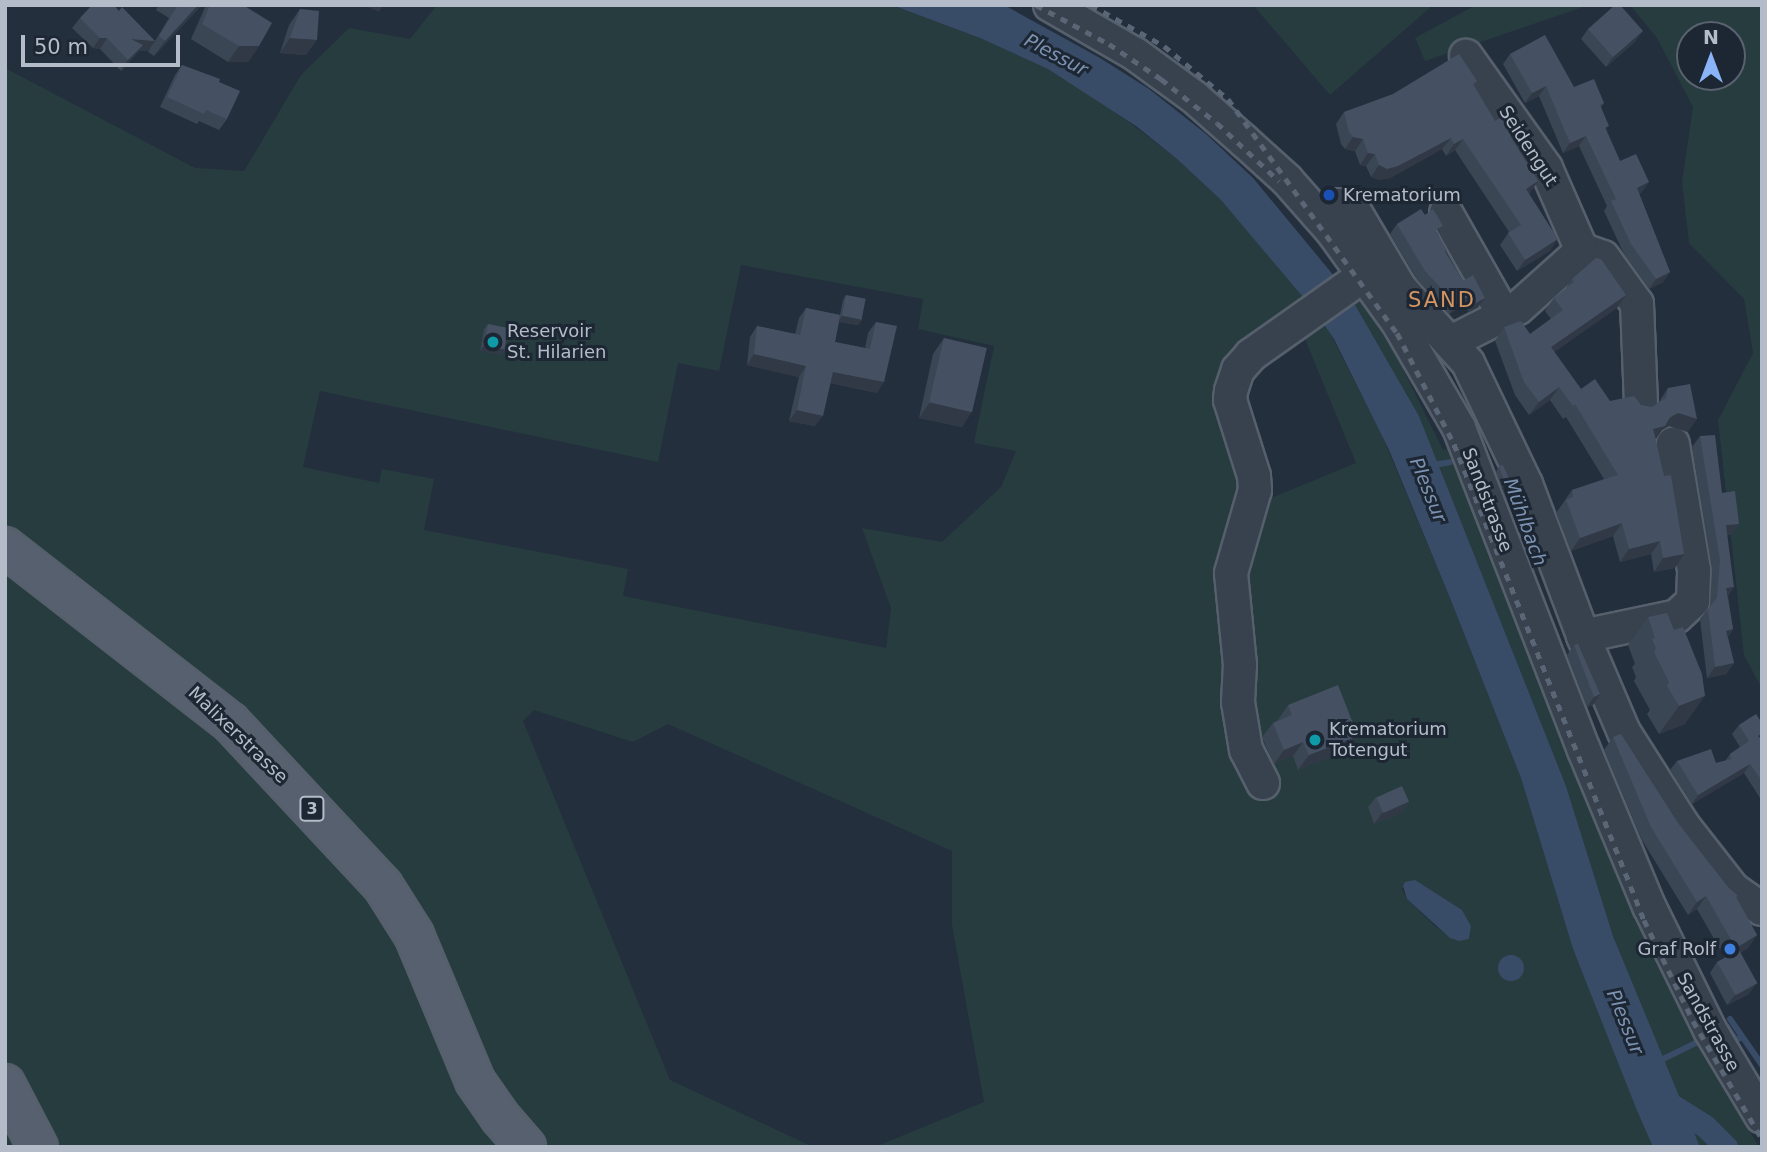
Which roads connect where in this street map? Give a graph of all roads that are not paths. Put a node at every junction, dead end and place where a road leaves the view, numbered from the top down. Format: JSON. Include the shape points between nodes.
{"nodes":[{"id":1,"x":1050,"y":5,"type":"edge"},
{"id":2,"x":1466,"y":56,"type":"dead end"},
{"id":3,"x":1446,"y":212,"type":"dead end"},
{"id":4,"x":1318,"y":215,"type":"junction"},
{"id":5,"x":1580,"y":248,"type":"junction"},
{"id":6,"x":1358,"y":279,"type":"junction"},
{"id":7,"x":1505,"y":317,"type":"junction"},
{"id":8,"x":1451,"y":342,"type":"junction"},
{"id":9,"x":1641,"y":402,"type":"edge"},
{"id":10,"x":1673,"y":444,"type":"dead end"},
{"id":11,"x":5,"y":547,"type":"edge"},
{"id":12,"x":1584,"y":636,"type":"junction"},
{"id":13,"x":1263,"y":783,"type":"dead end"},
{"id":14,"x":1762,"y":909,"type":"edge"},
{"id":15,"x":5,"y":1084,"type":"edge"},
{"id":16,"x":1762,"y":1117,"type":"edge"},
{"id":17,"x":38,"y":1147,"type":"edge"},
{"id":18,"x":526,"y":1147,"type":"edge"}],
"edges":[{"from":1,"to":4,"type":"street","name":"Sandstrasse","via":[[1124,47],[1185,90],[1253,148]]},
{"from":2,"to":5,"type":"street","name":"Seidengut","via":[[1546,168]]},
{"from":3,"to":7,"type":"street"},
{"from":4,"to":6,"type":"street","name":"Sandstrasse"},
{"from":4,"to":8,"type":"street","via":[[1337,205],[1355,212],[1400,288]]},
{"from":5,"to":7,"type":"street","via":[[1532,297]]},
{"from":5,"to":9,"type":"street","via":[[1603,257],[1637,304]]},
{"from":6,"to":13,"type":"street","via":[[1245,361],[1231,391],[1255,490],[1231,573],[1240,665],[1238,702],[1246,750]]},
{"from":6,"to":16,"type":"street","name":"Sandstrasse","via":[[1407,338],[1459,428],[1644,895],[1710,1030]]},
{"from":7,"to":8,"type":"street"},
{"from":8,"to":12,"type":"street","via":[[1474,374],[1517,462]]},
{"from":10,"to":12,"type":"street","via":[[1694,570],[1693,601],[1678,616]]},
{"from":11,"to":18,"type":"main road","name":"Malixerstrasse","number":"3","via":[[230,722],[383,886],[414,935],[475,1080]]},
{"from":12,"to":14,"type":"street","via":[[1624,732],[1672,810],[1733,889]]},
{"from":15,"to":17,"type":"main road"}]}
